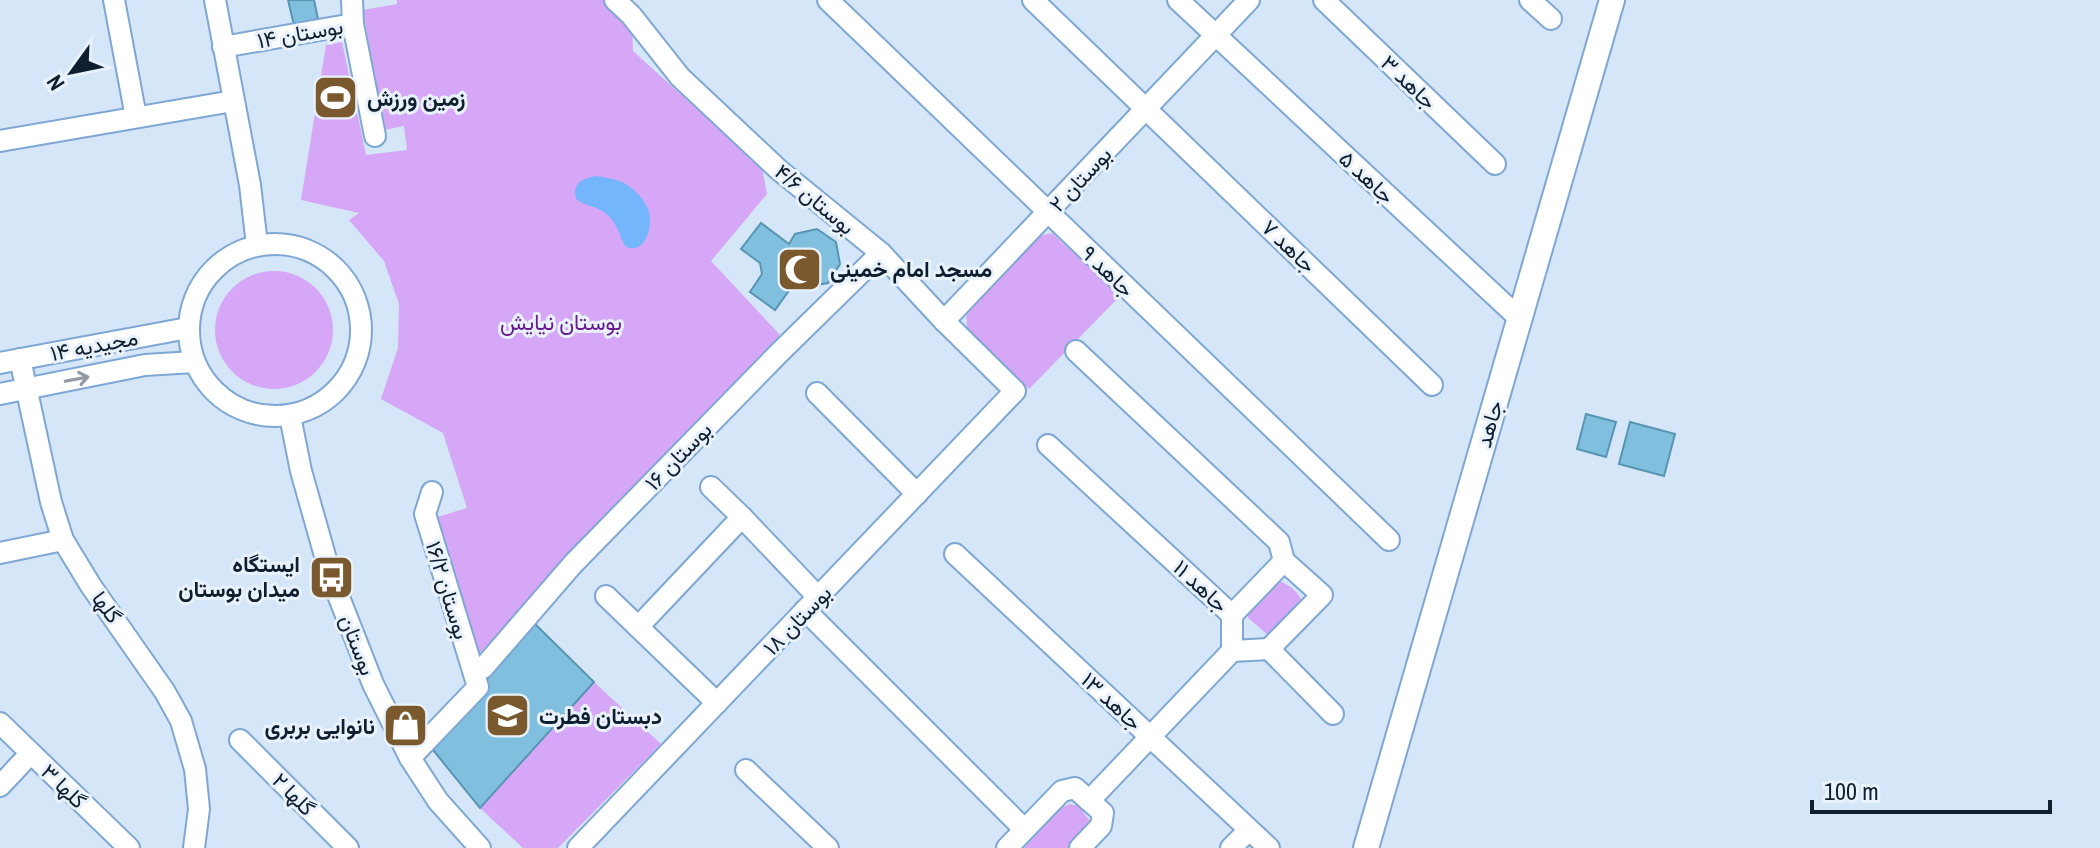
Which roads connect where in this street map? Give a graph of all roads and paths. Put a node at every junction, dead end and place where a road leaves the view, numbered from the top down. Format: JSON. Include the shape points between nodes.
{"nodes":[{"id":1,"x":114,"y":0,"type":"edge"},
{"id":2,"x":215,"y":0,"type":"edge"},
{"id":3,"x":352,"y":0,"type":"edge"},
{"id":4,"x":615,"y":0,"type":"edge"},
{"id":5,"x":828,"y":0,"type":"edge"},
{"id":6,"x":1033,"y":0,"type":"edge"},
{"id":7,"x":1178,"y":0,"type":"edge"},
{"id":8,"x":1249,"y":0,"type":"edge"},
{"id":9,"x":1324,"y":0,"type":"edge"},
{"id":10,"x":1530,"y":0,"type":"edge"},
{"id":11,"x":1612,"y":0,"type":"edge"},
{"id":12,"x":1551,"y":19,"type":"dead end"},
{"id":13,"x":353,"y":24,"type":"junction"},
{"id":14,"x":1215,"y":35,"type":"junction"},
{"id":15,"x":223,"y":47,"type":"junction"},
{"id":16,"x":233,"y":101,"type":"junction"},
{"id":17,"x":1146,"y":108,"type":"junction"},
{"id":18,"x":136,"y":117,"type":"junction"},
{"id":19,"x":375,"y":136,"type":"dead end"},
{"id":20,"x":0,"y":141,"type":"edge"},
{"id":21,"x":1495,"y":164,"type":"dead end"},
{"id":22,"x":1048,"y":212,"type":"junction"},
{"id":23,"x":257,"y":245,"type":"junction"},
{"id":24,"x":881,"y":253,"type":"junction"},
{"id":25,"x":1520,"y":319,"type":"junction"},
{"id":26,"x":944,"y":321,"type":"junction"},
{"id":27,"x":188,"y":328,"type":"junction"},
{"id":28,"x":1076,"y":351,"type":"dead end"},
{"id":29,"x":10,"y":361,"type":"edge"},
{"id":30,"x":194,"y":362,"type":"junction"},
{"id":31,"x":1432,"y":385,"type":"dead end"},
{"id":32,"x":27,"y":389,"type":"junction"},
{"id":33,"x":1015,"y":391,"type":"joint"},
{"id":34,"x":817,"y":393,"type":"dead end"},
{"id":35,"x":0,"y":394,"type":"edge"},
{"id":36,"x":290,"y":416,"type":"junction"},
{"id":37,"x":1048,"y":445,"type":"dead end"},
{"id":38,"x":711,"y":487,"type":"dead end"},
{"id":39,"x":432,"y":492,"type":"dead end"},
{"id":40,"x":917,"y":494,"type":"junction"},
{"id":41,"x":742,"y":517,"type":"junction"},
{"id":42,"x":63,"y":540,"type":"junction"},
{"id":43,"x":1389,"y":540,"type":"dead end"},
{"id":44,"x":0,"y":553,"type":"edge"},
{"id":45,"x":955,"y":554,"type":"dead end"},
{"id":46,"x":1284,"y":561,"type":"junction"},
{"id":47,"x":606,"y":596,"type":"dead end"},
{"id":48,"x":811,"y":604,"type":"junction"},
{"id":49,"x":1232,"y":615,"type":"junction"},
{"id":50,"x":638,"y":627,"type":"junction"},
{"id":51,"x":1269,"y":649,"type":"junction"},
{"id":52,"x":1232,"y":651,"type":"junction"},
{"id":53,"x":480,"y":678,"type":"junction"},
{"id":54,"x":717,"y":703,"type":"junction"},
{"id":55,"x":1333,"y":714,"type":"dead end"},
{"id":56,"x":0,"y":723,"type":"edge"},
{"id":57,"x":1150,"y":737,"type":"junction"},
{"id":58,"x":240,"y":740,"type":"dead end"},
{"id":59,"x":30,"y":754,"type":"junction"},
{"id":60,"x":410,"y":758,"type":"junction"},
{"id":61,"x":746,"y":770,"type":"dead end"},
{"id":62,"x":0,"y":786,"type":"edge"},
{"id":63,"x":1089,"y":801,"type":"junction"},
{"id":64,"x":1024,"y":829,"type":"junction"},
{"id":65,"x":1249,"y":830,"type":"junction"},
{"id":66,"x":129,"y":848,"type":"edge"},
{"id":67,"x":194,"y":848,"type":"edge"},
{"id":68,"x":348,"y":848,"type":"edge"},
{"id":69,"x":480,"y":848,"type":"edge"},
{"id":70,"x":578,"y":848,"type":"edge"},
{"id":71,"x":828,"y":848,"type":"edge"},
{"id":72,"x":1007,"y":848,"type":"edge"},
{"id":73,"x":1080,"y":848,"type":"edge"},
{"id":74,"x":1231,"y":848,"type":"edge"},
{"id":75,"x":1269,"y":848,"type":"edge"},
{"id":76,"x":1366,"y":848,"type":"edge"}],
"edges":[{"from":1,"to":18,"type":"street"},
{"from":2,"to":15,"type":"street"},
{"from":3,"to":13,"type":"street","name":"بوستان ۱۴"},
{"from":4,"to":24,"type":"street","name":"بوستان ۴/۶","via":[[680,77],[779,170]]},
{"from":5,"to":22,"type":"street","name":"جاهد ۹"},
{"from":6,"to":17,"type":"street","name":"جاهد ۷"},
{"from":7,"to":14,"type":"street"},
{"from":8,"to":14,"type":"street","name":"بوستان ۲"},
{"from":9,"to":21,"type":"street","name":"جاهد ۳"},
{"from":10,"to":12,"type":"street"},
{"from":11,"to":25,"type":"main road","name":"جاهد"},
{"from":13,"to":15,"type":"street","name":"بوستان ۱۴"},
{"from":13,"to":19,"type":"street"},
{"from":14,"to":17,"type":"street","name":"بوستان ۲"},
{"from":14,"to":25,"type":"street","name":"جاهد ۵"},
{"from":15,"to":16,"type":"street"},
{"from":16,"to":18,"type":"street"},
{"from":16,"to":23,"type":"street"},
{"from":17,"to":22,"type":"street","name":"بوستان ۲"},
{"from":17,"to":31,"type":"street","name":"جاهد ۷"},
{"from":18,"to":20,"type":"street"},
{"from":22,"to":26,"type":"street","name":"بوستان ۲"},
{"from":22,"to":43,"type":"street","name":"جاهد ۹"},
{"from":23,"to":27,"type":"street","via":[[215,267],[195,294]]},
{"from":23,"to":36,"type":"street","via":[[309,250],[337,270],[356,299],[362,333],[354,366],[335,394]]},
{"from":24,"to":26,"type":"street","name":"بوستان ۴/۶"},
{"from":24,"to":53,"type":"street","name":"بوستان ۱۶","via":[[573,564]]},
{"from":25,"to":76,"type":"main road","name":"جاهد"},
{"from":26,"to":33,"type":"street","name":"بوستان ۴/۶"},
{"from":27,"to":29,"type":"street","name":"مجیدیه ۱۴"},
{"from":27,"to":30,"type":"street"},
{"from":28,"to":46,"type":"street","via":[[1279,542]]},
{"from":29,"to":32,"type":"street","name":"گلها"},
{"from":32,"to":30,"type":"street","one_way":true,"via":[[145,365]]},
{"from":30,"to":36,"type":"street","via":[[212,390],[239,410]]},
{"from":32,"to":35,"type":"street"},
{"from":32,"to":42,"type":"street","name":"گلها"},
{"from":33,"to":40,"type":"street","name":"بوستان ۱۸"},
{"from":34,"to":40,"type":"street"},
{"from":36,"to":60,"type":"street","name":"بوستان","via":[[331,577],[373,684]]},
{"from":37,"to":49,"type":"street","name":"جاهد ۱۱"},
{"from":38,"to":41,"type":"street"},
{"from":39,"to":53,"type":"street","name":"بوستان ۱۶/۲","via":[[425,514]]},
{"from":40,"to":48,"type":"street","name":"بوستان ۱۸"},
{"from":41,"to":48,"type":"street"},
{"from":41,"to":50,"type":"street"},
{"from":42,"to":44,"type":"street"},
{"from":42,"to":67,"type":"street","name":"گلها","via":[[181,721],[195,769],[199,809]]},
{"from":45,"to":57,"type":"street","name":"جاهد ۱۳"},
{"from":46,"to":49,"type":"street"},
{"from":46,"to":51,"type":"street","via":[[1322,595]]},
{"from":47,"to":50,"type":"street"},
{"from":48,"to":54,"type":"street","name":"بوستان ۱۸"},
{"from":48,"to":64,"type":"street"},
{"from":49,"to":52,"type":"street","name":"جاهد ۱۱"},
{"from":50,"to":54,"type":"street"},
{"from":51,"to":52,"type":"street"},
{"from":51,"to":55,"type":"street"},
{"from":52,"to":57,"type":"street"},
{"from":53,"to":60,"type":"street","name":"بوستان ۱۶"},
{"from":54,"to":70,"type":"street","name":"بوستان ۱۸"},
{"from":56,"to":59,"type":"street","name":"گلها ۳"},
{"from":57,"to":63,"type":"street"},
{"from":57,"to":65,"type":"street","name":"جاهد ۱۳"},
{"from":58,"to":68,"type":"street","name":"گلها ۲"},
{"from":59,"to":62,"type":"street"},
{"from":59,"to":66,"type":"street","name":"گلها ۳"},
{"from":60,"to":69,"type":"street","name":"بوستان","via":[[438,801]]},
{"from":61,"to":71,"type":"street"},
{"from":63,"to":64,"type":"street","via":[[1075,788],[1062,791]]},
{"from":63,"to":73,"type":"street","via":[[1103,813],[1101,826]]},
{"from":64,"to":72,"type":"street"},
{"from":65,"to":74,"type":"street"},
{"from":65,"to":75,"type":"street","name":"جاهد ۱۳"}]}
